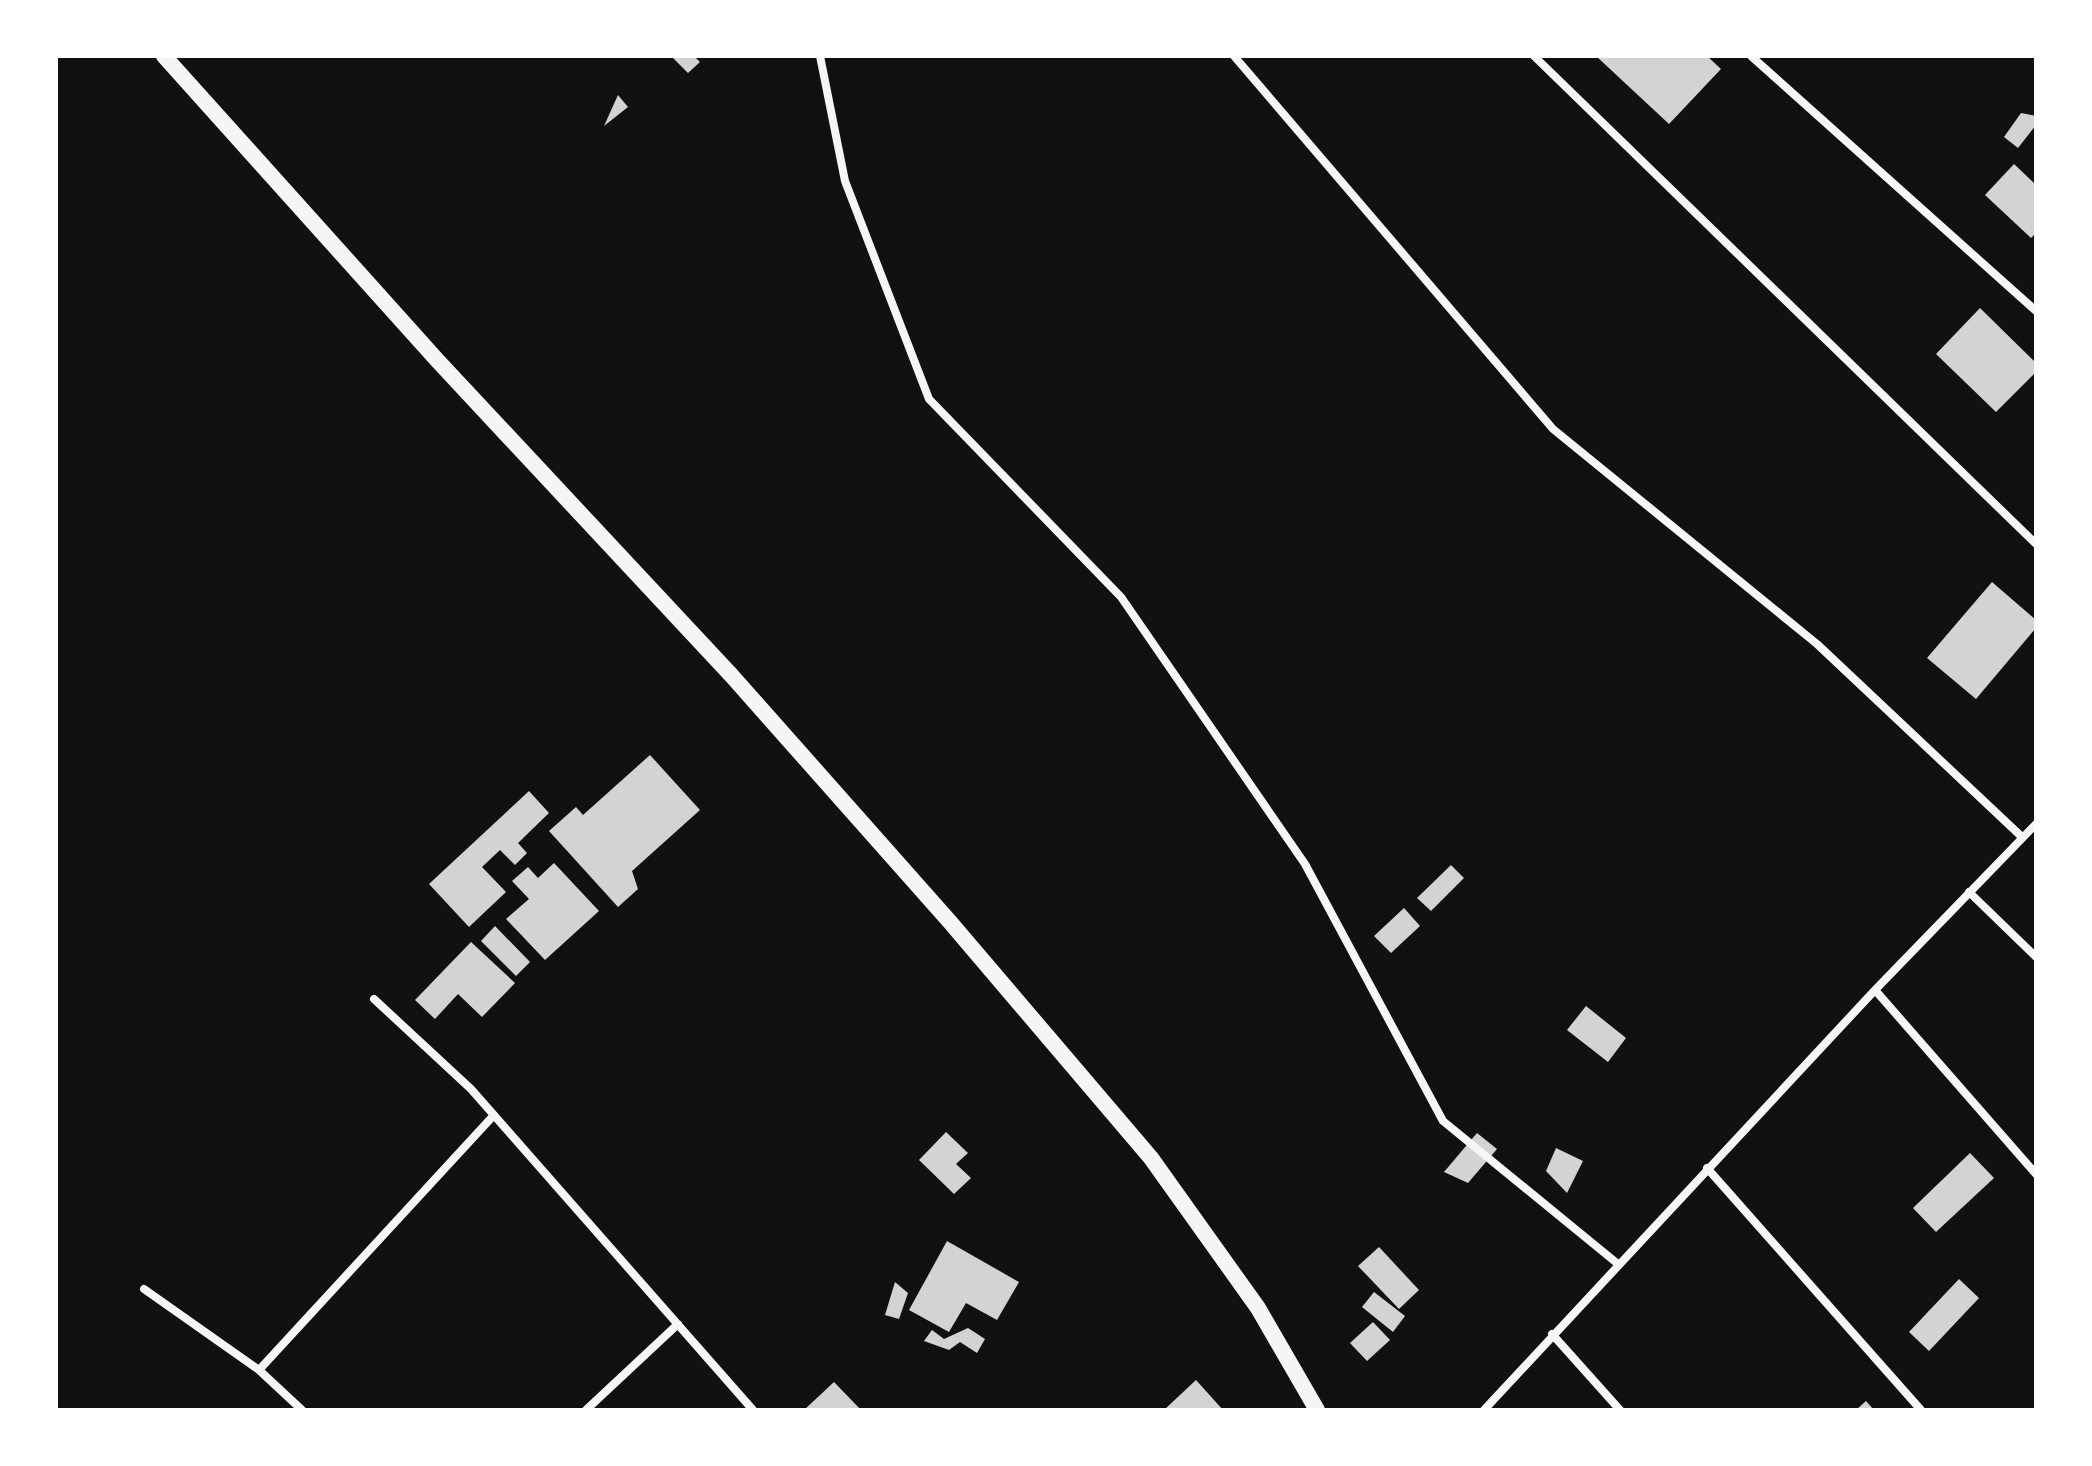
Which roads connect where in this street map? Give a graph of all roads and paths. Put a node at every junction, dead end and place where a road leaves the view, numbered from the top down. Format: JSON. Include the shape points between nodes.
{"nodes":[{"id":1,"x":164,"y":56,"type":"edge"},
{"id":2,"x":820,"y":56,"type":"edge"},
{"id":3,"x":1234,"y":56,"type":"edge"},
{"id":4,"x":1534,"y":56,"type":"edge"},
{"id":5,"x":1751,"y":56,"type":"edge"},
{"id":6,"x":2036,"y":311,"type":"edge"},
{"id":7,"x":2036,"y":544,"type":"edge"},
{"id":8,"x":2036,"y":824,"type":"edge"},
{"id":9,"x":2022,"y":837,"type":"junction"},
{"id":10,"x":1969,"y":892,"type":"junction"},
{"id":11,"x":2036,"y":957,"type":"edge"},
{"id":12,"x":1875,"y":990,"type":"junction"},
{"id":13,"x":374,"y":999,"type":"dead end"},
{"id":14,"x":494,"y":1115,"type":"junction"},
{"id":15,"x":1707,"y":1168,"type":"junction"},
{"id":16,"x":2036,"y":1174,"type":"edge"},
{"id":17,"x":1618,"y":1264,"type":"junction"},
{"id":18,"x":144,"y":1289,"type":"dead end"},
{"id":19,"x":678,"y":1324,"type":"junction"},
{"id":20,"x":1552,"y":1334,"type":"junction"},
{"id":21,"x":259,"y":1370,"type":"junction"},
{"id":22,"x":302,"y":1410,"type":"edge"},
{"id":23,"x":586,"y":1410,"type":"edge"},
{"id":24,"x":753,"y":1410,"type":"edge"},
{"id":25,"x":1317,"y":1410,"type":"edge"},
{"id":26,"x":1484,"y":1410,"type":"edge"},
{"id":27,"x":1620,"y":1410,"type":"edge"},
{"id":28,"x":1921,"y":1410,"type":"edge"}],
"edges":[{"from":1,"to":25,"type":"main road","via":[[437,360],[743,688],[1151,1158],[1258,1308]]},
{"from":2,"to":17,"type":"street","via":[[845,181],[929,399],[1121,597],[1305,864],[1443,1121]]},
{"from":3,"to":9,"type":"street","via":[[1553,429],[1817,644]]},
{"from":4,"to":7,"type":"street"},
{"from":5,"to":6,"type":"street"},
{"from":8,"to":9,"type":"street"},
{"from":9,"to":10,"type":"street"},
{"from":10,"to":11,"type":"street"},
{"from":10,"to":12,"type":"street"},
{"from":12,"to":15,"type":"street"},
{"from":12,"to":16,"type":"street"},
{"from":13,"to":14,"type":"street"},
{"from":14,"to":19,"type":"street"},
{"from":14,"to":21,"type":"street"},
{"from":15,"to":17,"type":"street"},
{"from":15,"to":28,"type":"street"},
{"from":17,"to":20,"type":"street"},
{"from":18,"to":21,"type":"street"},
{"from":19,"to":23,"type":"street"},
{"from":19,"to":24,"type":"street"},
{"from":20,"to":26,"type":"street"},
{"from":20,"to":27,"type":"street"},
{"from":21,"to":22,"type":"street"}]}
